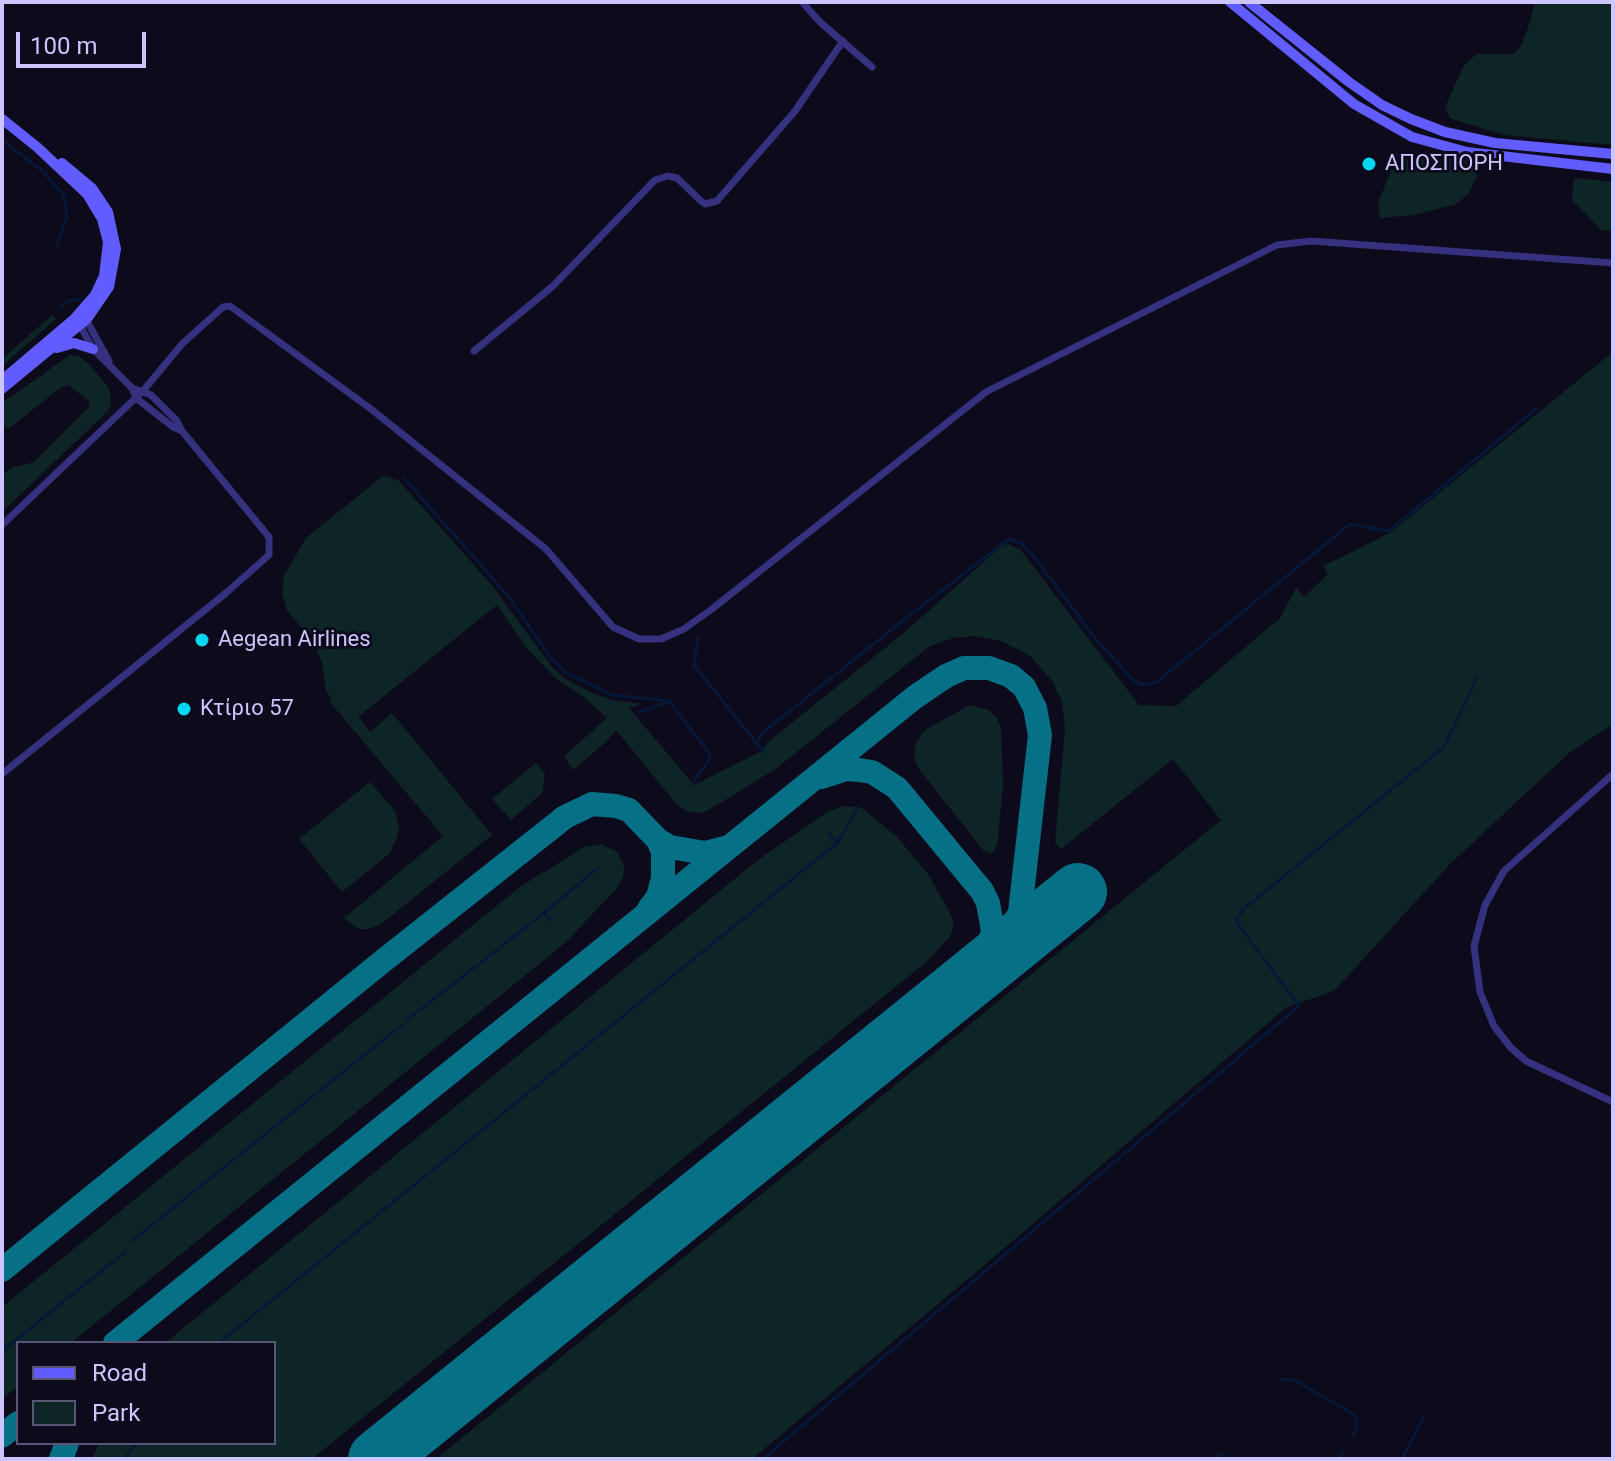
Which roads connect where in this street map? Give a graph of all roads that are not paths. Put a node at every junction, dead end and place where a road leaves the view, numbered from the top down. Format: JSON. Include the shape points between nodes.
{"nodes":[{"id":1,"x":802,"y":2,"type":"edge"},
{"id":2,"x":1230,"y":2,"type":"edge"},
{"id":3,"x":1249,"y":2,"type":"edge"},
{"id":4,"x":843,"y":41,"type":"junction"},
{"id":5,"x":872,"y":67,"type":"dead end"},
{"id":6,"x":2,"y":119,"type":"edge"},
{"id":7,"x":1613,"y":154,"type":"edge"},
{"id":8,"x":1613,"y":169,"type":"edge"},
{"id":9,"x":1613,"y":263,"type":"edge"},
{"id":10,"x":80,"y":319,"type":"junction"},
{"id":11,"x":93,"y":349,"type":"junction"},
{"id":12,"x":51,"y":350,"type":"junction"},
{"id":13,"x":474,"y":351,"type":"dead end"},
{"id":14,"x":115,"y":370,"type":"junction"},
{"id":15,"x":2,"y":380,"type":"edge"},
{"id":16,"x":132,"y":388,"type":"junction"},
{"id":17,"x":2,"y":389,"type":"edge"},
{"id":18,"x":143,"y":391,"type":"junction"},
{"id":19,"x":136,"y":398,"type":"junction"},
{"id":20,"x":182,"y":431,"type":"junction"},
{"id":21,"x":2,"y":525,"type":"edge"},
{"id":22,"x":2,"y":774,"type":"edge"},
{"id":23,"x":1613,"y":774,"type":"edge"},
{"id":24,"x":1613,"y":1102,"type":"edge"}],
"edges":[{"from":1,"to":4,"type":"street"},
{"from":2,"to":8,"type":"main road","via":[[1354,104],[1412,137],[1467,152]]},
{"from":3,"to":7,"type":"main road","via":[[1349,82],[1411,119],[1495,143]]},
{"from":4,"to":5,"type":"street"},
{"from":4,"to":13,"type":"street","via":[[795,111],[717,201],[705,204],[677,178],[655,180],[553,286]]},
{"from":6,"to":10,"type":"main road","via":[[92,188],[108,212],[116,260],[109,287]]},
{"from":9,"to":18,"type":"street","via":[[1311,241],[1277,245],[986,392],[712,609],[676,634],[654,640],[630,637],[605,621],[546,549],[237,309],[223,307],[182,344]]},
{"from":10,"to":11,"type":"street"},
{"from":10,"to":12,"type":"main road"},
{"from":10,"to":14,"type":"street"},
{"from":10,"to":15,"type":"main road"},
{"from":11,"to":12,"type":"main road","via":[[74,343]]},
{"from":11,"to":14,"type":"street"},
{"from":12,"to":17,"type":"main road"},
{"from":14,"to":16,"type":"street"},
{"from":16,"to":18,"type":"street"},
{"from":16,"to":19,"type":"street"},
{"from":18,"to":19,"type":"street"},
{"from":18,"to":20,"type":"street"},
{"from":19,"to":20,"type":"street"},
{"from":19,"to":21,"type":"street"},
{"from":20,"to":22,"type":"street","via":[[269,537],[269,555]]},
{"from":23,"to":24,"type":"street","via":[[1504,871],[1485,905],[1474,946],[1486,1009],[1511,1048],[1526,1061]]}]}
